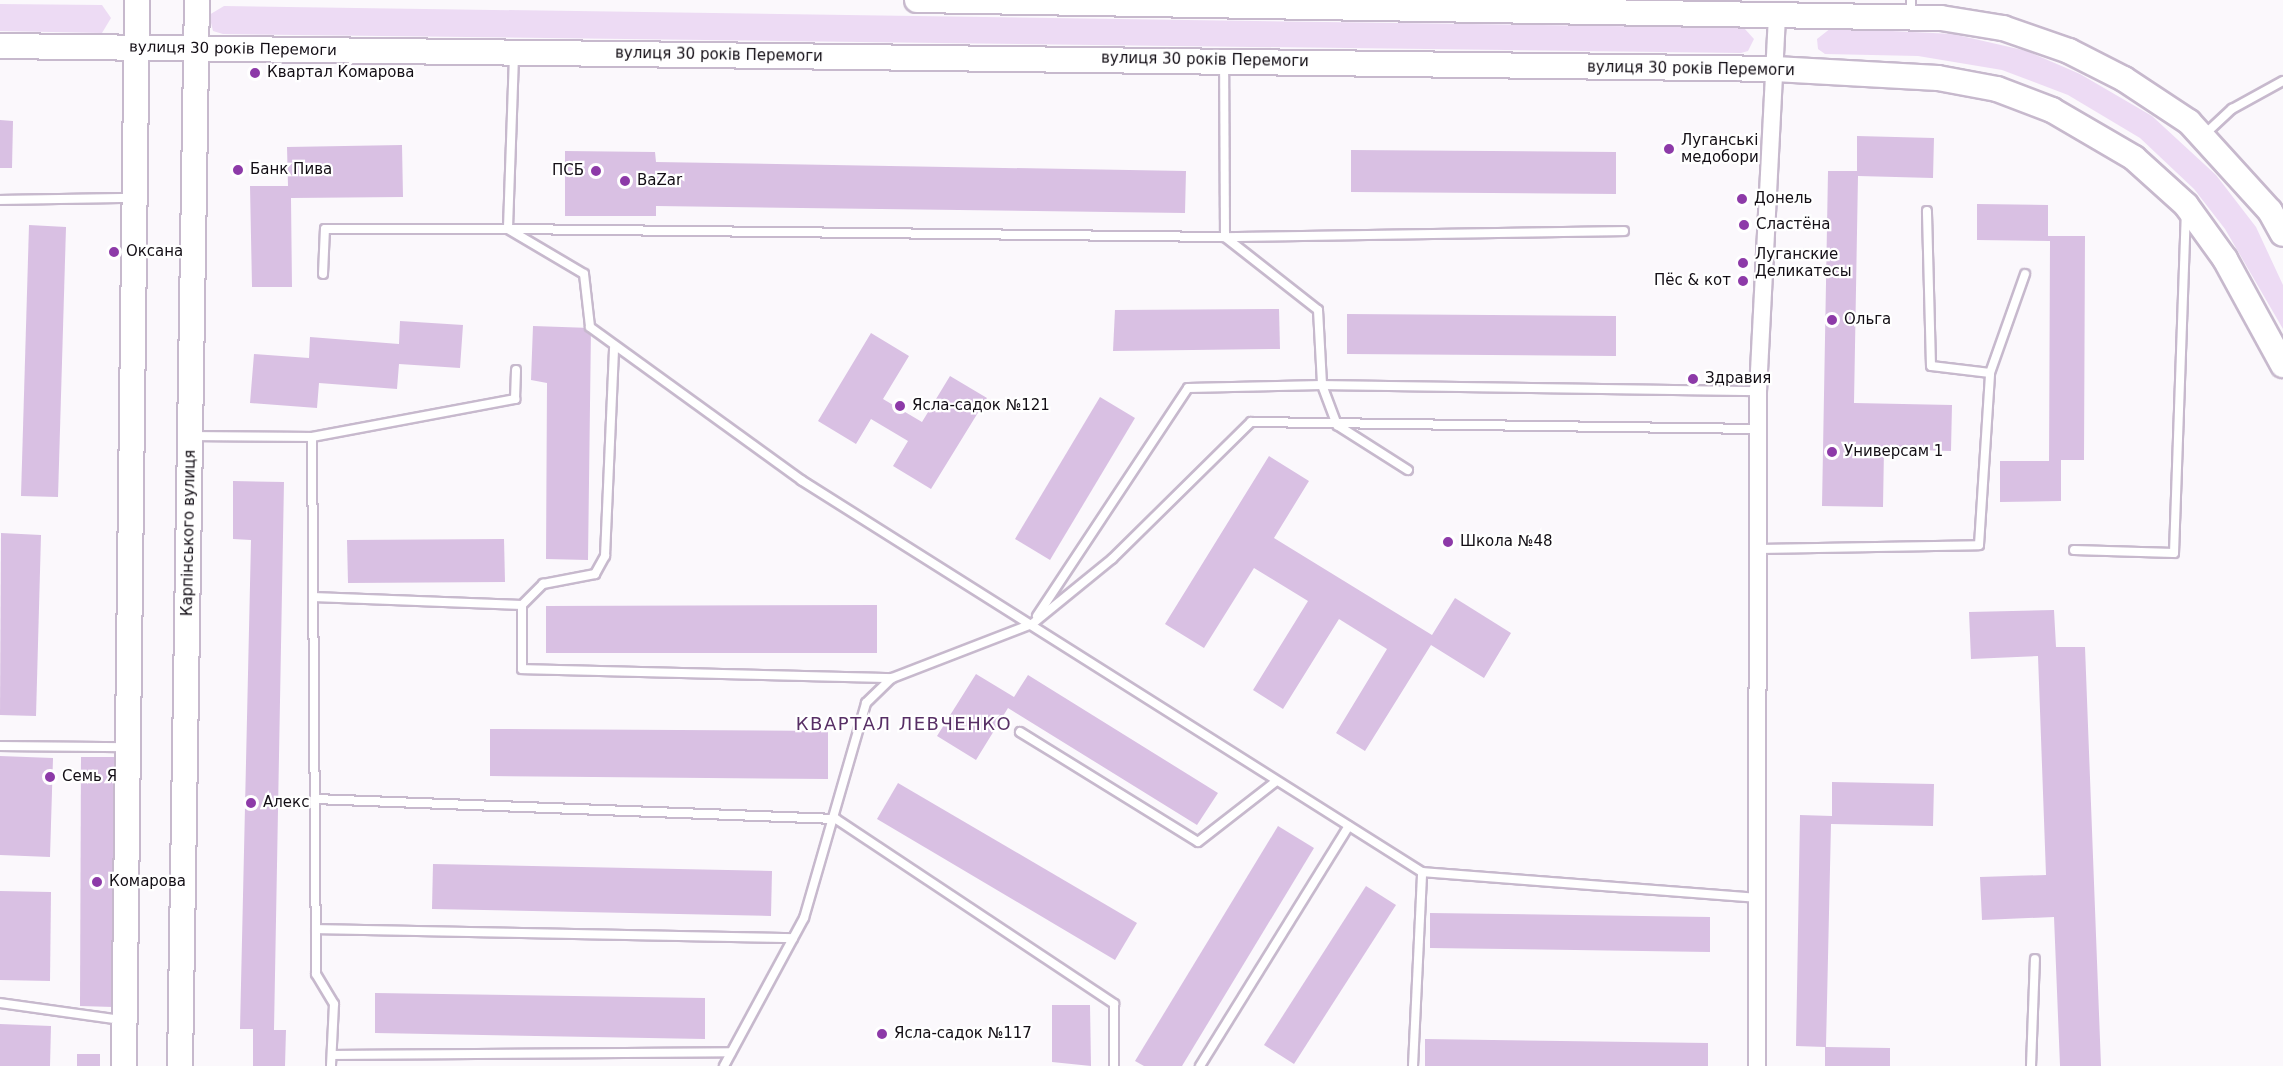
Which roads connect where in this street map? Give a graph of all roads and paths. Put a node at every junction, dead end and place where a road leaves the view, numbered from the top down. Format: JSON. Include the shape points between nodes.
{"nodes":[{"id":1,"x":137,"y":0,"type":"edge"},
{"id":2,"x":197,"y":0,"type":"edge"},
{"id":3,"x":917,"y":0,"type":"edge"},
{"id":4,"x":1259,"y":3,"type":"edge"},
{"id":5,"x":1911,"y":9,"type":"edge"},
{"id":6,"x":1777,"y":15,"type":"junction"},
{"id":7,"x":0,"y":46,"type":"edge"},
{"id":8,"x":136,"y":48,"type":"junction"},
{"id":9,"x":196,"y":48,"type":"junction"},
{"id":10,"x":514,"y":52,"type":"junction"},
{"id":11,"x":1224,"y":60,"type":"junction"},
{"id":12,"x":1775,"y":69,"type":"junction"},
{"id":13,"x":2283,"y":81,"type":"edge"},
{"id":14,"x":2205,"y":134,"type":"junction"},
{"id":15,"x":135,"y":198,"type":"junction"},
{"id":16,"x":0,"y":200,"type":"edge"},
{"id":17,"x":2186,"y":205,"type":"junction"},
{"id":18,"x":1927,"y":211,"type":"dead end"},
{"id":19,"x":508,"y":229,"type":"junction"},
{"id":20,"x":1624,"y":231,"type":"dead end"},
{"id":21,"x":2283,"y":234,"type":"edge"},
{"id":22,"x":1225,"y":237,"type":"junction"},
{"id":23,"x":323,"y":274,"type":"dead end"},
{"id":24,"x":2025,"y":274,"type":"dead end"},
{"id":25,"x":615,"y":347,"type":"junction"},
{"id":26,"x":2283,"y":365,"type":"edge"},
{"id":27,"x":516,"y":370,"type":"dead end"},
{"id":28,"x":1989,"y":373,"type":"junction"},
{"id":29,"x":1322,"y":385,"type":"junction"},
{"id":30,"x":1758,"y":391,"type":"junction"},
{"id":31,"x":1337,"y":425,"type":"junction"},
{"id":32,"x":1760,"y":429,"type":"junction"},
{"id":33,"x":190,"y":436,"type":"junction"},
{"id":34,"x":312,"y":437,"type":"junction"},
{"id":35,"x":1408,"y":470,"type":"dead end"},
{"id":36,"x":1759,"y":549,"type":"junction"},
{"id":37,"x":2074,"y":550,"type":"dead end"},
{"id":38,"x":313,"y":597,"type":"junction"},
{"id":39,"x":522,"y":605,"type":"junction"},
{"id":40,"x":1032,"y":624,"type":"junction"},
{"id":41,"x":892,"y":678,"type":"junction"},
{"id":42,"x":1020,"y":732,"type":"dead end"},
{"id":43,"x":0,"y":746,"type":"edge"},
{"id":44,"x":128,"y":747,"type":"junction"},
{"id":45,"x":1275,"y":782,"type":"junction"},
{"id":46,"x":315,"y":799,"type":"junction"},
{"id":47,"x":836,"y":819,"type":"junction"},
{"id":48,"x":1349,"y":826,"type":"junction"},
{"id":49,"x":1422,"y":872,"type":"junction"},
{"id":50,"x":1758,"y":898,"type":"junction"},
{"id":51,"x":316,"y":929,"type":"junction"},
{"id":52,"x":793,"y":938,"type":"junction"},
{"id":53,"x":2035,"y":959,"type":"dead end"},
{"id":54,"x":0,"y":1003,"type":"edge"},
{"id":55,"x":125,"y":1021,"type":"junction"},
{"id":56,"x":731,"y":1052,"type":"junction"},
{"id":57,"x":332,"y":1055,"type":"junction"},
{"id":58,"x":124,"y":1066,"type":"edge"},
{"id":59,"x":180,"y":1066,"type":"edge"},
{"id":60,"x":331,"y":1066,"type":"edge"},
{"id":61,"x":724,"y":1066,"type":"edge"},
{"id":62,"x":1114,"y":1066,"type":"edge"},
{"id":63,"x":1200,"y":1066,"type":"edge"},
{"id":64,"x":1413,"y":1066,"type":"edge"},
{"id":65,"x":1757,"y":1066,"type":"edge"},
{"id":66,"x":2031,"y":1066,"type":"edge"}],
"edges":[{"from":1,"to":8,"type":"street"},
{"from":2,"to":9,"type":"street","name":"Карпінського вулиця"},
{"from":3,"to":4,"type":"street"},
{"from":4,"to":6,"type":"street"},
{"from":5,"to":6,"type":"street"},
{"from":5,"to":14,"type":"street","via":[[2003,28],[2069,51],[2124,79]]},
{"from":6,"to":12,"type":"street"},
{"from":7,"to":8,"type":"street","name":"вулиця 30 років Перемоги"},
{"from":8,"to":9,"type":"street","name":"вулиця 30 років Перемоги"},
{"from":8,"to":15,"type":"street"},
{"from":9,"to":10,"type":"street","name":"вулиця 30 років Перемоги"},
{"from":9,"to":33,"type":"street","name":"Карпінського вулиця"},
{"from":10,"to":11,"type":"street","name":"вулиця 30 років Перемоги"},
{"from":10,"to":19,"type":"lane"},
{"from":11,"to":12,"type":"street","name":"вулиця 30 років Перемоги"},
{"from":11,"to":22,"type":"lane"},
{"from":12,"to":17,"type":"street","name":"вулиця 30 років Перемоги","via":[[1938,78],[1997,89],[2052,111],[2134,158]]},
{"from":12,"to":30,"type":"street"},
{"from":13,"to":14,"type":"lane","via":[[2232,109]]},
{"from":14,"to":21,"type":"street","via":[[2270,211]]},
{"from":15,"to":16,"type":"lane"},
{"from":15,"to":44,"type":"street"},
{"from":17,"to":26,"type":"street","name":"вулиця 30 років Перемоги","via":[[2225,259]]},
{"from":17,"to":37,"type":"lane","via":[[2174,554]]},
{"from":18,"to":28,"type":"lane","via":[[1931,366]]},
{"from":19,"to":22,"type":"lane"},
{"from":19,"to":23,"type":"lane","via":[[324,229]]},
{"from":19,"to":25,"type":"lane","via":[[584,274],[590,327]]},
{"from":20,"to":22,"type":"lane"},
{"from":22,"to":29,"type":"lane","via":[[1318,310]]},
{"from":24,"to":28,"type":"lane"},
{"from":25,"to":39,"type":"lane","via":[[605,556],[596,574],[543,584]]},
{"from":25,"to":40,"type":"lane","via":[[801,480]]},
{"from":27,"to":34,"type":"lane","via":[[515,399]]},
{"from":28,"to":36,"type":"lane","via":[[1979,545]]},
{"from":29,"to":30,"type":"lane"},
{"from":29,"to":31,"type":"lane"},
{"from":29,"to":40,"type":"lane","via":[[1188,388]]},
{"from":30,"to":32,"type":"street"},
{"from":31,"to":32,"type":"lane"},
{"from":31,"to":35,"type":"lane"},
{"from":31,"to":40,"type":"lane","via":[[1251,422],[1112,559]]},
{"from":32,"to":36,"type":"street"},
{"from":33,"to":34,"type":"lane"},
{"from":33,"to":59,"type":"street","name":"Карпінського вулиця"},
{"from":34,"to":38,"type":"lane"},
{"from":36,"to":50,"type":"street"},
{"from":38,"to":39,"type":"lane"},
{"from":38,"to":46,"type":"lane"},
{"from":39,"to":41,"type":"lane","via":[[522,669]]},
{"from":40,"to":41,"type":"lane"},
{"from":40,"to":45,"type":"lane"},
{"from":41,"to":47,"type":"lane","via":[[866,704]]},
{"from":42,"to":45,"type":"lane","via":[[1198,842]]},
{"from":43,"to":44,"type":"lane"},
{"from":44,"to":55,"type":"street"},
{"from":45,"to":48,"type":"lane"},
{"from":46,"to":47,"type":"lane"},
{"from":46,"to":51,"type":"lane"},
{"from":47,"to":52,"type":"lane"},
{"from":47,"to":62,"type":"lane","via":[[1114,1004]]},
{"from":48,"to":49,"type":"lane"},
{"from":48,"to":63,"type":"lane"},
{"from":49,"to":50,"type":"lane"},
{"from":49,"to":64,"type":"lane"},
{"from":50,"to":65,"type":"street"},
{"from":51,"to":52,"type":"lane"},
{"from":51,"to":57,"type":"lane","via":[[316,974],[334,1004]]},
{"from":52,"to":56,"type":"lane"},
{"from":53,"to":66,"type":"lane"},
{"from":54,"to":55,"type":"lane"},
{"from":55,"to":58,"type":"street"},
{"from":56,"to":57,"type":"lane"},
{"from":56,"to":61,"type":"lane"},
{"from":57,"to":60,"type":"lane"}]}
